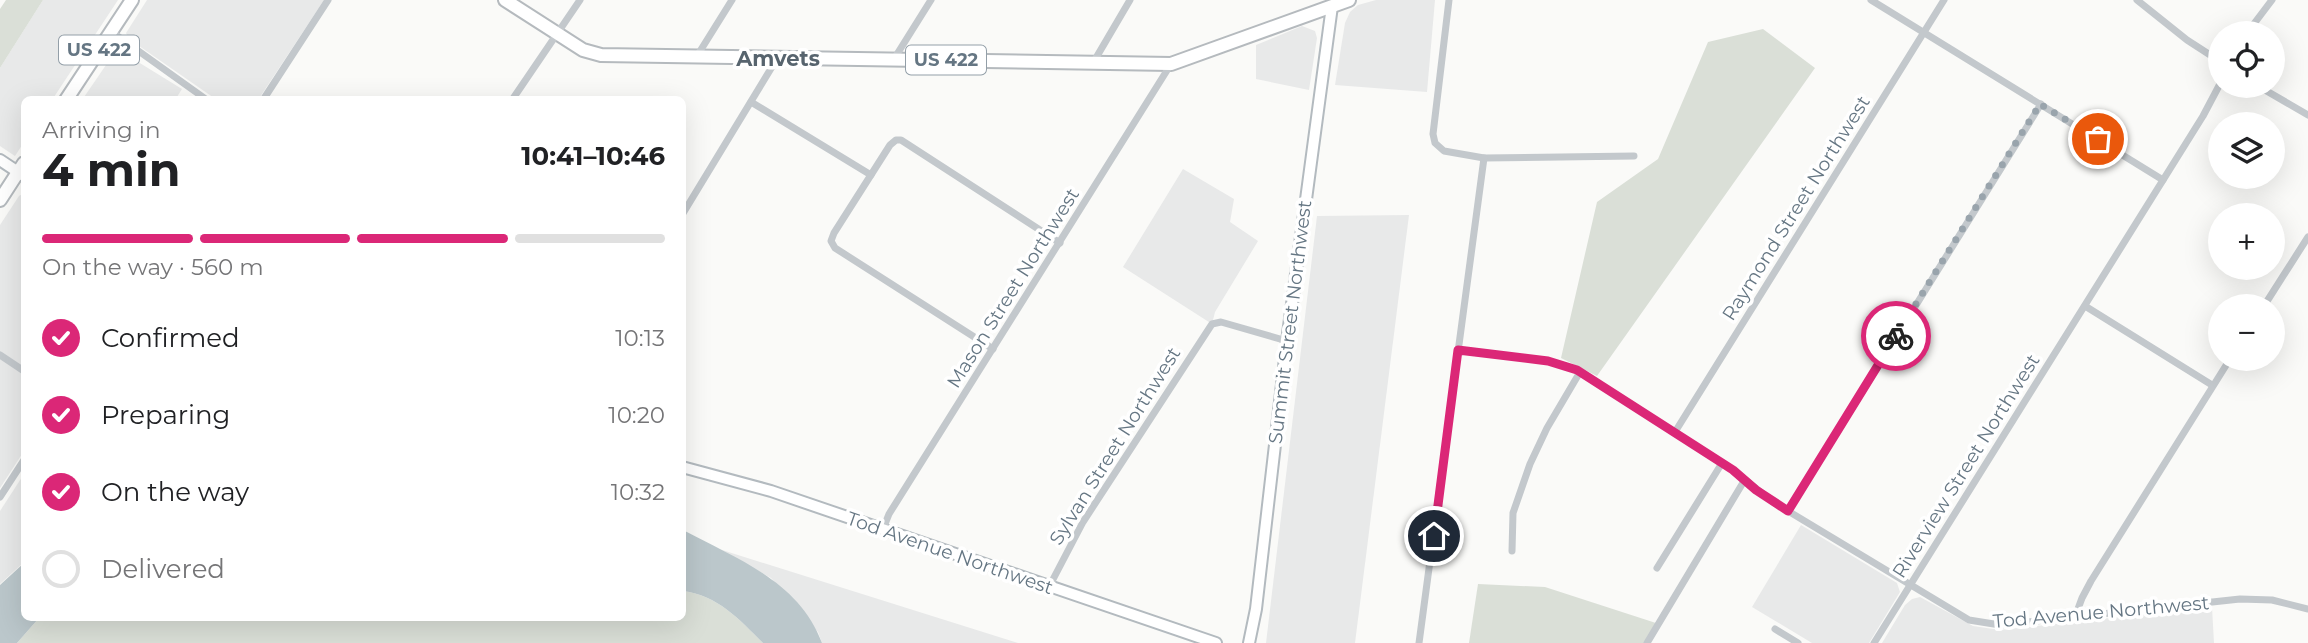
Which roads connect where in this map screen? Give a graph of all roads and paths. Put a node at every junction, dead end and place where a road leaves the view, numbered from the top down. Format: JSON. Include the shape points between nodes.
{"nodes":[{"id":1,"x":132,"y":0,"type":"edge"},
{"id":2,"x":328,"y":0,"type":"edge"},
{"id":3,"x":505,"y":0,"type":"edge"},
{"id":4,"x":580,"y":0,"type":"edge"},
{"id":5,"x":732,"y":0,"type":"edge"},
{"id":6,"x":931,"y":0,"type":"edge"},
{"id":7,"x":1130,"y":0,"type":"edge"},
{"id":8,"x":1349,"y":0,"type":"edge"},
{"id":9,"x":1449,"y":0,"type":"edge"},
{"id":10,"x":1871,"y":0,"type":"edge"},
{"id":11,"x":1944,"y":0,"type":"edge"},
{"id":12,"x":2137,"y":0,"type":"edge"},
{"id":13,"x":2272,"y":0,"type":"edge"},
{"id":14,"x":1332,"y":3,"type":"edge"},
{"id":15,"x":2256,"y":21,"type":"edge"},
{"id":16,"x":112,"y":32,"type":"junction"},
{"id":17,"x":1925,"y":33,"type":"junction"},
{"id":18,"x":556,"y":34,"type":"junction"},
{"id":19,"x":2208,"y":54,"type":"edge"},
{"id":20,"x":697,"y":56,"type":"junction"},
{"id":21,"x":778,"y":57,"type":"junction"},
{"id":22,"x":894,"y":59,"type":"junction"},
{"id":23,"x":1092,"y":63,"type":"junction"},
{"id":24,"x":1171,"y":64,"type":"junction"},
{"id":25,"x":69,"y":96,"type":"edge"},
{"id":26,"x":200,"y":96,"type":"edge"},
{"id":27,"x":266,"y":96,"type":"edge"},
{"id":28,"x":515,"y":96,"type":"edge"},
{"id":29,"x":2213,"y":98,"type":"edge"},
{"id":30,"x":2279,"y":98,"type":"edge"},
{"id":31,"x":751,"y":102,"type":"junction"},
{"id":32,"x":2040,"y":104,"type":"junction"},
{"id":33,"x":2308,"y":115,"type":"edge"},
{"id":34,"x":1634,"y":156,"type":"dead end"},
{"id":35,"x":1484,"y":158,"type":"junction"},
{"id":36,"x":0,"y":160,"type":"edge"},
{"id":37,"x":21,"y":169,"type":"edge"},
{"id":38,"x":21,"y":173,"type":"edge"},
{"id":39,"x":871,"y":175,"type":"junction"},
{"id":40,"x":2163,"y":180,"type":"junction"},
{"id":41,"x":0,"y":200,"type":"edge"},
{"id":42,"x":686,"y":208,"type":"edge"},
{"id":43,"x":2308,"y":237,"type":"edge"},
{"id":44,"x":1060,"y":243,"type":"junction"},
{"id":45,"x":2272,"y":294,"type":"edge"},
{"id":46,"x":2085,"y":306,"type":"junction"},
{"id":47,"x":1287,"y":341,"type":"junction"},
{"id":48,"x":993,"y":349,"type":"junction"},
{"id":49,"x":1458,"y":350,"type":"junction"},
{"id":50,"x":0,"y":355,"type":"edge"},
{"id":51,"x":21,"y":369,"type":"edge"},
{"id":52,"x":2222,"y":371,"type":"edge"},
{"id":53,"x":1580,"y":372,"type":"junction"},
{"id":54,"x":2212,"y":385,"type":"junction"},
{"id":55,"x":1675,"y":432,"type":"junction"},
{"id":56,"x":1722,"y":463,"type":"junction"},
{"id":57,"x":21,"y":465,"type":"edge"},
{"id":58,"x":686,"y":468,"type":"edge"},
{"id":59,"x":1744,"y":481,"type":"junction"},
{"id":60,"x":0,"y":497,"type":"edge"},
{"id":61,"x":1788,"y":511,"type":"junction"},
{"id":62,"x":883,"y":529,"type":"junction"},
{"id":63,"x":1512,"y":551,"type":"dead end"},
{"id":64,"x":1657,"y":568,"type":"dead end"},
{"id":65,"x":1910,"y":585,"type":"junction"},
{"id":66,"x":1049,"y":586,"type":"junction"},
{"id":67,"x":2308,"y":609,"type":"edge"},
{"id":68,"x":2075,"y":617,"type":"junction"},
{"id":69,"x":1775,"y":629,"type":"dead end"},
{"id":70,"x":1216,"y":643,"type":"edge"},
{"id":71,"x":1249,"y":643,"type":"edge"},
{"id":72,"x":1419,"y":643,"type":"edge"},
{"id":73,"x":1647,"y":643,"type":"edge"},
{"id":74,"x":1798,"y":643,"type":"edge"},
{"id":75,"x":1874,"y":643,"type":"edge"}],
"edges":[{"from":1,"to":16,"type":"main road","number":"US 422"},
{"from":2,"to":27,"type":"street"},
{"from":3,"to":18,"type":"main road","number":"US 422"},
{"from":4,"to":18,"type":"street"},
{"from":5,"to":20,"type":"street"},
{"from":6,"to":22,"type":"street"},
{"from":7,"to":23,"type":"street"},
{"from":8,"to":14,"type":"main road","number":"US 422"},
{"from":9,"to":35,"type":"street","via":[[1433,134],[1436,146],[1444,151]]},
{"from":10,"to":17,"type":"street"},
{"from":11,"to":17,"type":"street","name":"Raymond Street Northwest"},
{"from":12,"to":19,"type":"street"},
{"from":13,"to":15,"type":"street"},
{"from":14,"to":24,"type":"main road","number":"US 422"},
{"from":14,"to":47,"type":"main road","name":"Summit Street Northwest"},
{"from":16,"to":25,"type":"main road","number":"US 422"},
{"from":16,"to":26,"type":"street"},
{"from":17,"to":32,"type":"street"},
{"from":17,"to":55,"type":"street","name":"Raymond Street Northwest"},
{"from":18,"to":20,"type":"main road","number":"US 422","via":[[601,55]]},
{"from":18,"to":28,"type":"street"},
{"from":20,"to":21,"type":"main road","number":"US 422"},
{"from":21,"to":22,"type":"main road","number":"US 422"},
{"from":21,"to":31,"type":"street"},
{"from":22,"to":23,"type":"main road","number":"US 422"},
{"from":23,"to":24,"type":"main road","number":"US 422"},
{"from":24,"to":44,"type":"street","name":"Mason Street Northwest"},
{"from":29,"to":40,"type":"street"},
{"from":30,"to":33,"type":"street"},
{"from":31,"to":39,"type":"street"},
{"from":31,"to":42,"type":"street"},
{"from":32,"to":40,"type":"street"},
{"from":32,"to":61,"type":"street"},
{"from":34,"to":35,"type":"street"},
{"from":35,"to":49,"type":"street"},
{"from":36,"to":37,"type":"main road"},
{"from":38,"to":41,"type":"main road"},
{"from":39,"to":44,"type":"street","via":[[890,145],[901,140]]},
{"from":39,"to":48,"type":"street","via":[[834,233],[832,246]]},
{"from":40,"to":46,"type":"street","name":"Riverview Street Northwest"},
{"from":43,"to":45,"type":"street"},
{"from":44,"to":48,"type":"street","name":"Mason Street Northwest"},
{"from":46,"to":54,"type":"street"},
{"from":46,"to":65,"type":"street","name":"Riverview Street Northwest"},
{"from":47,"to":66,"type":"street","name":"Sylvan Street Northwest","via":[[1221,322],[1212,324],[1083,522]]},
{"from":47,"to":71,"type":"main road","name":"Summit Street Northwest"},
{"from":48,"to":62,"type":"street","name":"Mason Street Northwest"},
{"from":49,"to":53,"type":"street","name":"Tod Avenue Northwest","via":[[1548,361]]},
{"from":49,"to":72,"type":"street"},
{"from":50,"to":51,"type":"street"},
{"from":52,"to":54,"type":"street"},
{"from":53,"to":55,"type":"street","name":"Tod Avenue Northwest"},
{"from":53,"to":63,"type":"street","via":[[1530,464],[1513,513]]},
{"from":54,"to":68,"type":"street","via":[[2087,589]]},
{"from":55,"to":56,"type":"street","name":"Tod Avenue Northwest"},
{"from":56,"to":59,"type":"street","name":"Tod Avenue Northwest"},
{"from":56,"to":64,"type":"street"},
{"from":57,"to":60,"type":"street"},
{"from":58,"to":62,"type":"main road","name":"Tod Avenue Northwest"},
{"from":59,"to":61,"type":"street","name":"Tod Avenue Northwest"},
{"from":59,"to":73,"type":"street"},
{"from":61,"to":65,"type":"street","name":"Tod Avenue Northwest"},
{"from":62,"to":66,"type":"main road","name":"Tod Avenue Northwest"},
{"from":65,"to":68,"type":"street","name":"Tod Avenue Northwest","via":[[1978,623]]},
{"from":65,"to":75,"type":"street","name":"Riverview Street Northwest"},
{"from":66,"to":70,"type":"main road","name":"Tod Avenue Northwest"},
{"from":67,"to":68,"type":"street","name":"Tod Avenue Northwest","via":[[2272,600],[2240,599]]},
{"from":69,"to":74,"type":"street"}]}
